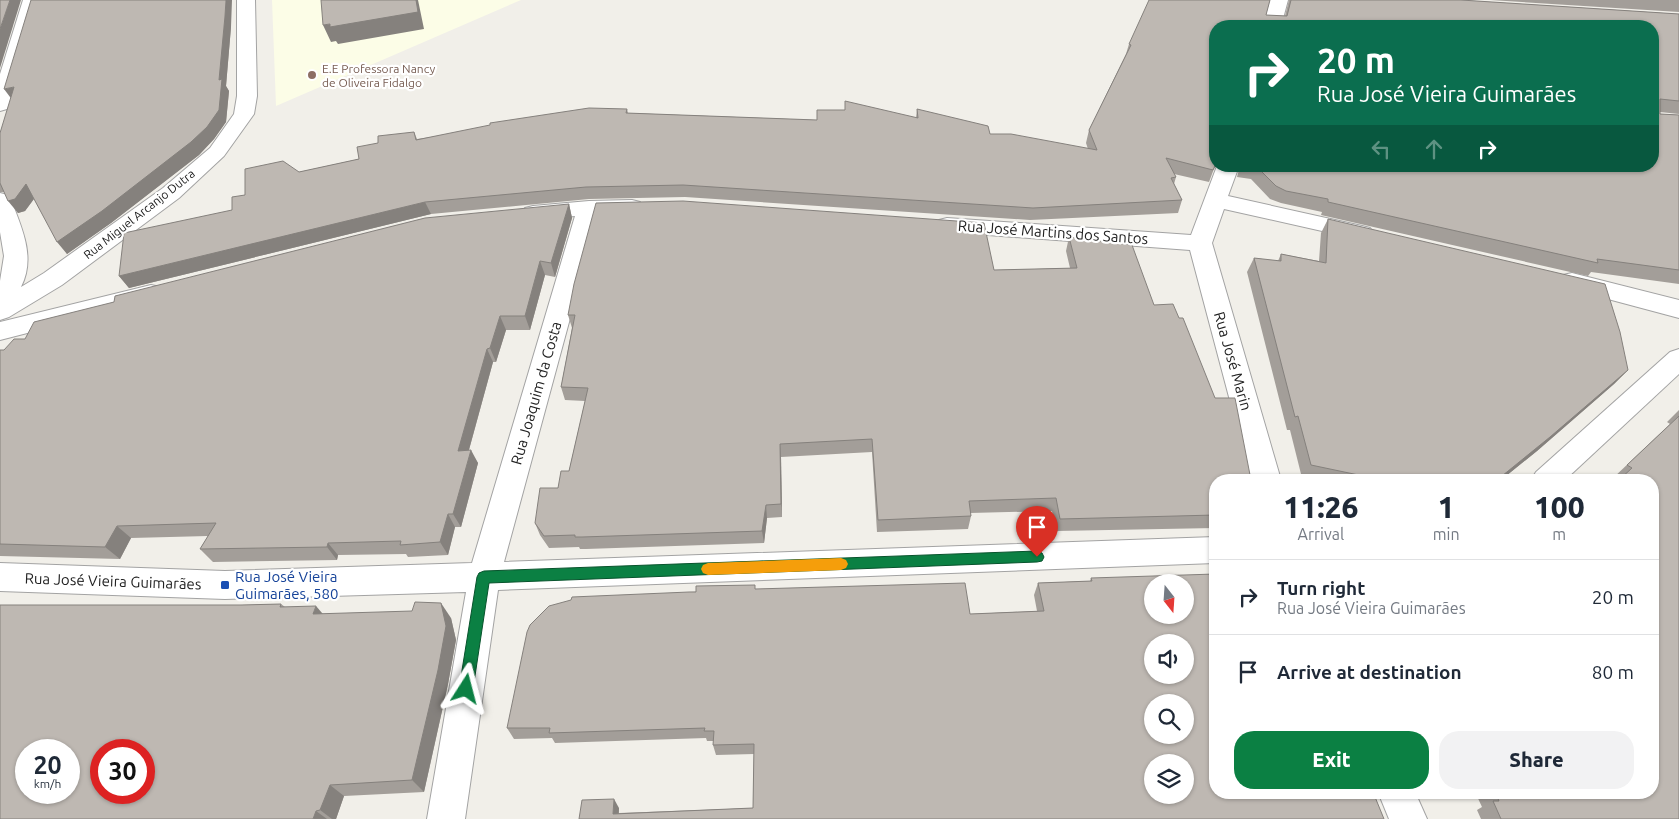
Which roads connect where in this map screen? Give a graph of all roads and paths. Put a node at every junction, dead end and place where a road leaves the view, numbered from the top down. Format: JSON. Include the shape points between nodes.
{"nodes":[{"id":1,"x":32,"y":0,"type":"edge"},
{"id":2,"x":246,"y":0,"type":"edge"},
{"id":3,"x":1279,"y":0,"type":"edge"},
{"id":4,"x":1274,"y":20,"type":"edge"},
{"id":5,"x":0,"y":105,"type":"edge"},
{"id":6,"x":1226,"y":172,"type":"edge"},
{"id":7,"x":0,"y":200,"type":"edge"},
{"id":8,"x":1215,"y":200,"type":"junction"},
{"id":9,"x":656,"y":207,"type":"edge"},
{"id":10,"x":589,"y":208,"type":"junction"},
{"id":11,"x":510,"y":215,"type":"edge"},
{"id":12,"x":922,"y":223,"type":"edge"},
{"id":13,"x":1386,"y":239,"type":"edge"},
{"id":14,"x":1200,"y":243,"type":"junction"},
{"id":15,"x":1548,"y":276,"type":"edge"},
{"id":16,"x":172,"y":288,"type":"edge"},
{"id":17,"x":0,"y":302,"type":"edge"},
{"id":18,"x":1679,"y":309,"type":"edge"},
{"id":19,"x":0,"y":311,"type":"edge"},
{"id":20,"x":0,"y":331,"type":"edge"},
{"id":21,"x":1679,"y":359,"type":"edge"},
{"id":22,"x":1264,"y":474,"type":"edge"},
{"id":23,"x":1553,"y":474,"type":"edge"},
{"id":24,"x":1209,"y":550,"type":"edge"},
{"id":25,"x":0,"y":577,"type":"edge"},
{"id":26,"x":484,"y":577,"type":"junction"},
{"id":27,"x":1399,"y":799,"type":"edge"},
{"id":28,"x":446,"y":819,"type":"edge"},
{"id":29,"x":1408,"y":819,"type":"edge"}],
"edges":[{"from":1,"to":5,"type":"street"},
{"from":2,"to":19,"type":"street","name":"Rua Miguel Arcanjo Dutra","via":[[246,105],[244,114],[217,152],[171,192],[53,279]]},
{"from":3,"to":4,"type":"street"},
{"from":6,"to":8,"type":"street"},
{"from":7,"to":17,"type":"street","via":[[10,224],[17,257],[14,276]]},
{"from":8,"to":13,"type":"street"},
{"from":8,"to":14,"type":"street"},
{"from":9,"to":10,"type":"street"},
{"from":10,"to":11,"type":"street"},
{"from":10,"to":26,"type":"street","name":"Rua Joaquim da Costa"},
{"from":12,"to":14,"type":"street","name":"Rua José Martins dos Santos"},
{"from":14,"to":22,"type":"street","name":"Rua José Marin"},
{"from":15,"to":18,"type":"street"},
{"from":16,"to":20,"type":"street"},
{"from":21,"to":23,"type":"street"},
{"from":24,"to":26,"type":"street","name":"Rua José Vieira Guimarães"},
{"from":25,"to":26,"type":"street","name":"Rua José Vieira Guimarães","via":[[225,585]]},
{"from":26,"to":28,"type":"street","name":"Rua Joaquim da Costa"},
{"from":27,"to":29,"type":"street"}]}
